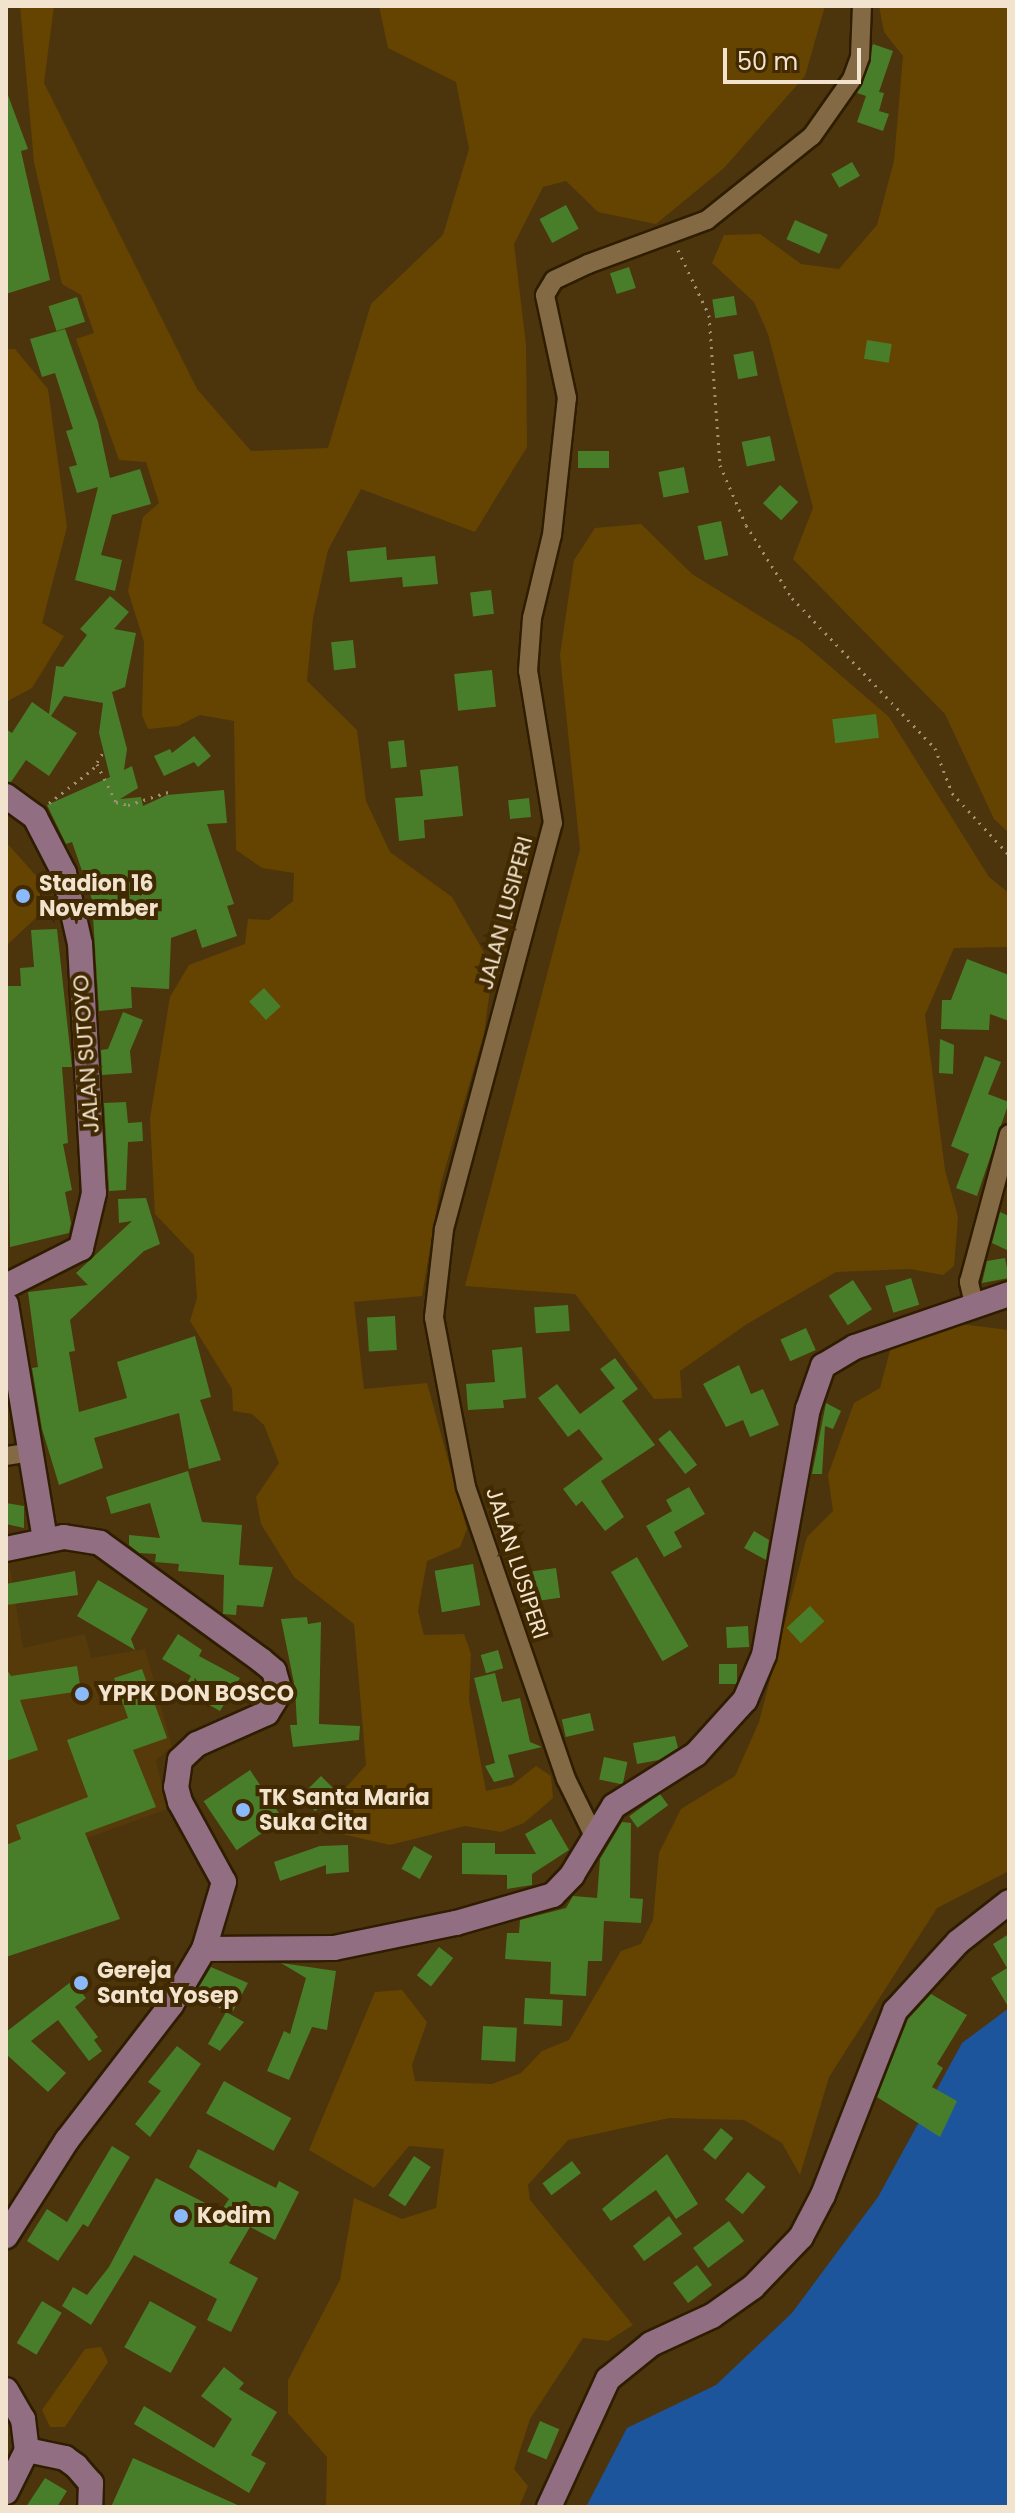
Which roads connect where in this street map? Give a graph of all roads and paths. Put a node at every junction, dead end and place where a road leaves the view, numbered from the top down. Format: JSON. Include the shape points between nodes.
{"nodes":[{"id":1,"x":862,"y":6,"type":"edge"},
{"id":2,"x":670,"y":237,"type":"junction"},
{"id":3,"x":104,"y":751,"type":"dead end"},
{"id":4,"x":97,"y":764,"type":"junction"},
{"id":5,"x":168,"y":792,"type":"dead end"},
{"id":6,"x":6,"y":796,"type":"edge"},
{"id":7,"x":35,"y":817,"type":"junction"},
{"id":8,"x":1009,"y":855,"type":"edge"},
{"id":9,"x":1009,"y":1134,"type":"edge"},
{"id":10,"x":6,"y":1286,"type":"edge"},
{"id":11,"x":1009,"y":1294,"type":"edge"},
{"id":12,"x":6,"y":1304,"type":"edge"},
{"id":13,"x":974,"y":1304,"type":"junction"},
{"id":14,"x":32,"y":1452,"type":"junction"},
{"id":15,"x":6,"y":1456,"type":"edge"},
{"id":16,"x":45,"y":1540,"type":"junction"},
{"id":17,"x":6,"y":1549,"type":"edge"},
{"id":18,"x":593,"y":1834,"type":"junction"},
{"id":19,"x":1009,"y":1902,"type":"edge"},
{"id":20,"x":204,"y":1949,"type":"junction"},
{"id":21,"x":6,"y":2236,"type":"edge"},
{"id":22,"x":6,"y":2390,"type":"edge"},
{"id":23,"x":27,"y":2450,"type":"junction"},
{"id":24,"x":7,"y":2488,"type":"edge"},
{"id":25,"x":90,"y":2507,"type":"edge"},
{"id":26,"x":549,"y":2507,"type":"edge"}],
"edges":[{"from":1,"to":2,"type":"street","name":"JALAN LUSIPERI","via":[[860,57],[829,116],[731,203]]},
{"from":2,"to":8,"type":"path","via":[[709,315],[720,465],[746,525],[792,598],[935,748],[952,793]]},
{"from":2,"to":18,"type":"street","name":"JALAN LUSIPERI","via":[[588,264],[554,280],[545,295],[567,398],[552,535],[532,618],[528,671],[553,823],[444,1229],[434,1317],[466,1487],[566,1779]]},
{"from":3,"to":4,"type":"path"},
{"from":4,"to":5,"type":"path","via":[[116,802],[128,805]]},
{"from":4,"to":7,"type":"path"},
{"from":6,"to":7,"type":"main road","name":"JALAN SUTOYO"},
{"from":7,"to":10,"type":"main road","name":"JALAN SUTOYO","via":[[64,873],[80,944],[93,1206],[81,1248]]},
{"from":9,"to":13,"type":"street","via":[[969,1282]]},
{"from":11,"to":13,"type":"main road"},
{"from":12,"to":14,"type":"main road"},
{"from":13,"to":18,"type":"main road","via":[[855,1347],[823,1366],[808,1409],[764,1655],[745,1700],[696,1754],[614,1806]]},
{"from":14,"to":15,"type":"street"},
{"from":14,"to":16,"type":"main road"},
{"from":16,"to":17,"type":"main road"},
{"from":16,"to":20,"type":"main road","via":[[81,1538],[124,1557],[261,1660],[278,1679],[279,1698],[271,1710],[197,1744],[176,1771],[180,1802],[224,1882]]},
{"from":18,"to":20,"type":"main road","via":[[566,1883],[532,1904],[334,1948]]},
{"from":19,"to":26,"type":"main road","via":[[958,1942],[895,2011],[881,2035],[828,2183],[801,2237],[753,2287],[712,2316],[651,2344],[608,2379]]},
{"from":20,"to":21,"type":"main road","via":[[171,2005],[67,2140]]},
{"from":22,"to":23,"type":"main road","via":[[23,2419]]},
{"from":23,"to":24,"type":"main road"},
{"from":23,"to":25,"type":"main road","via":[[65,2458],[76,2466],[91,2483]]}]}
